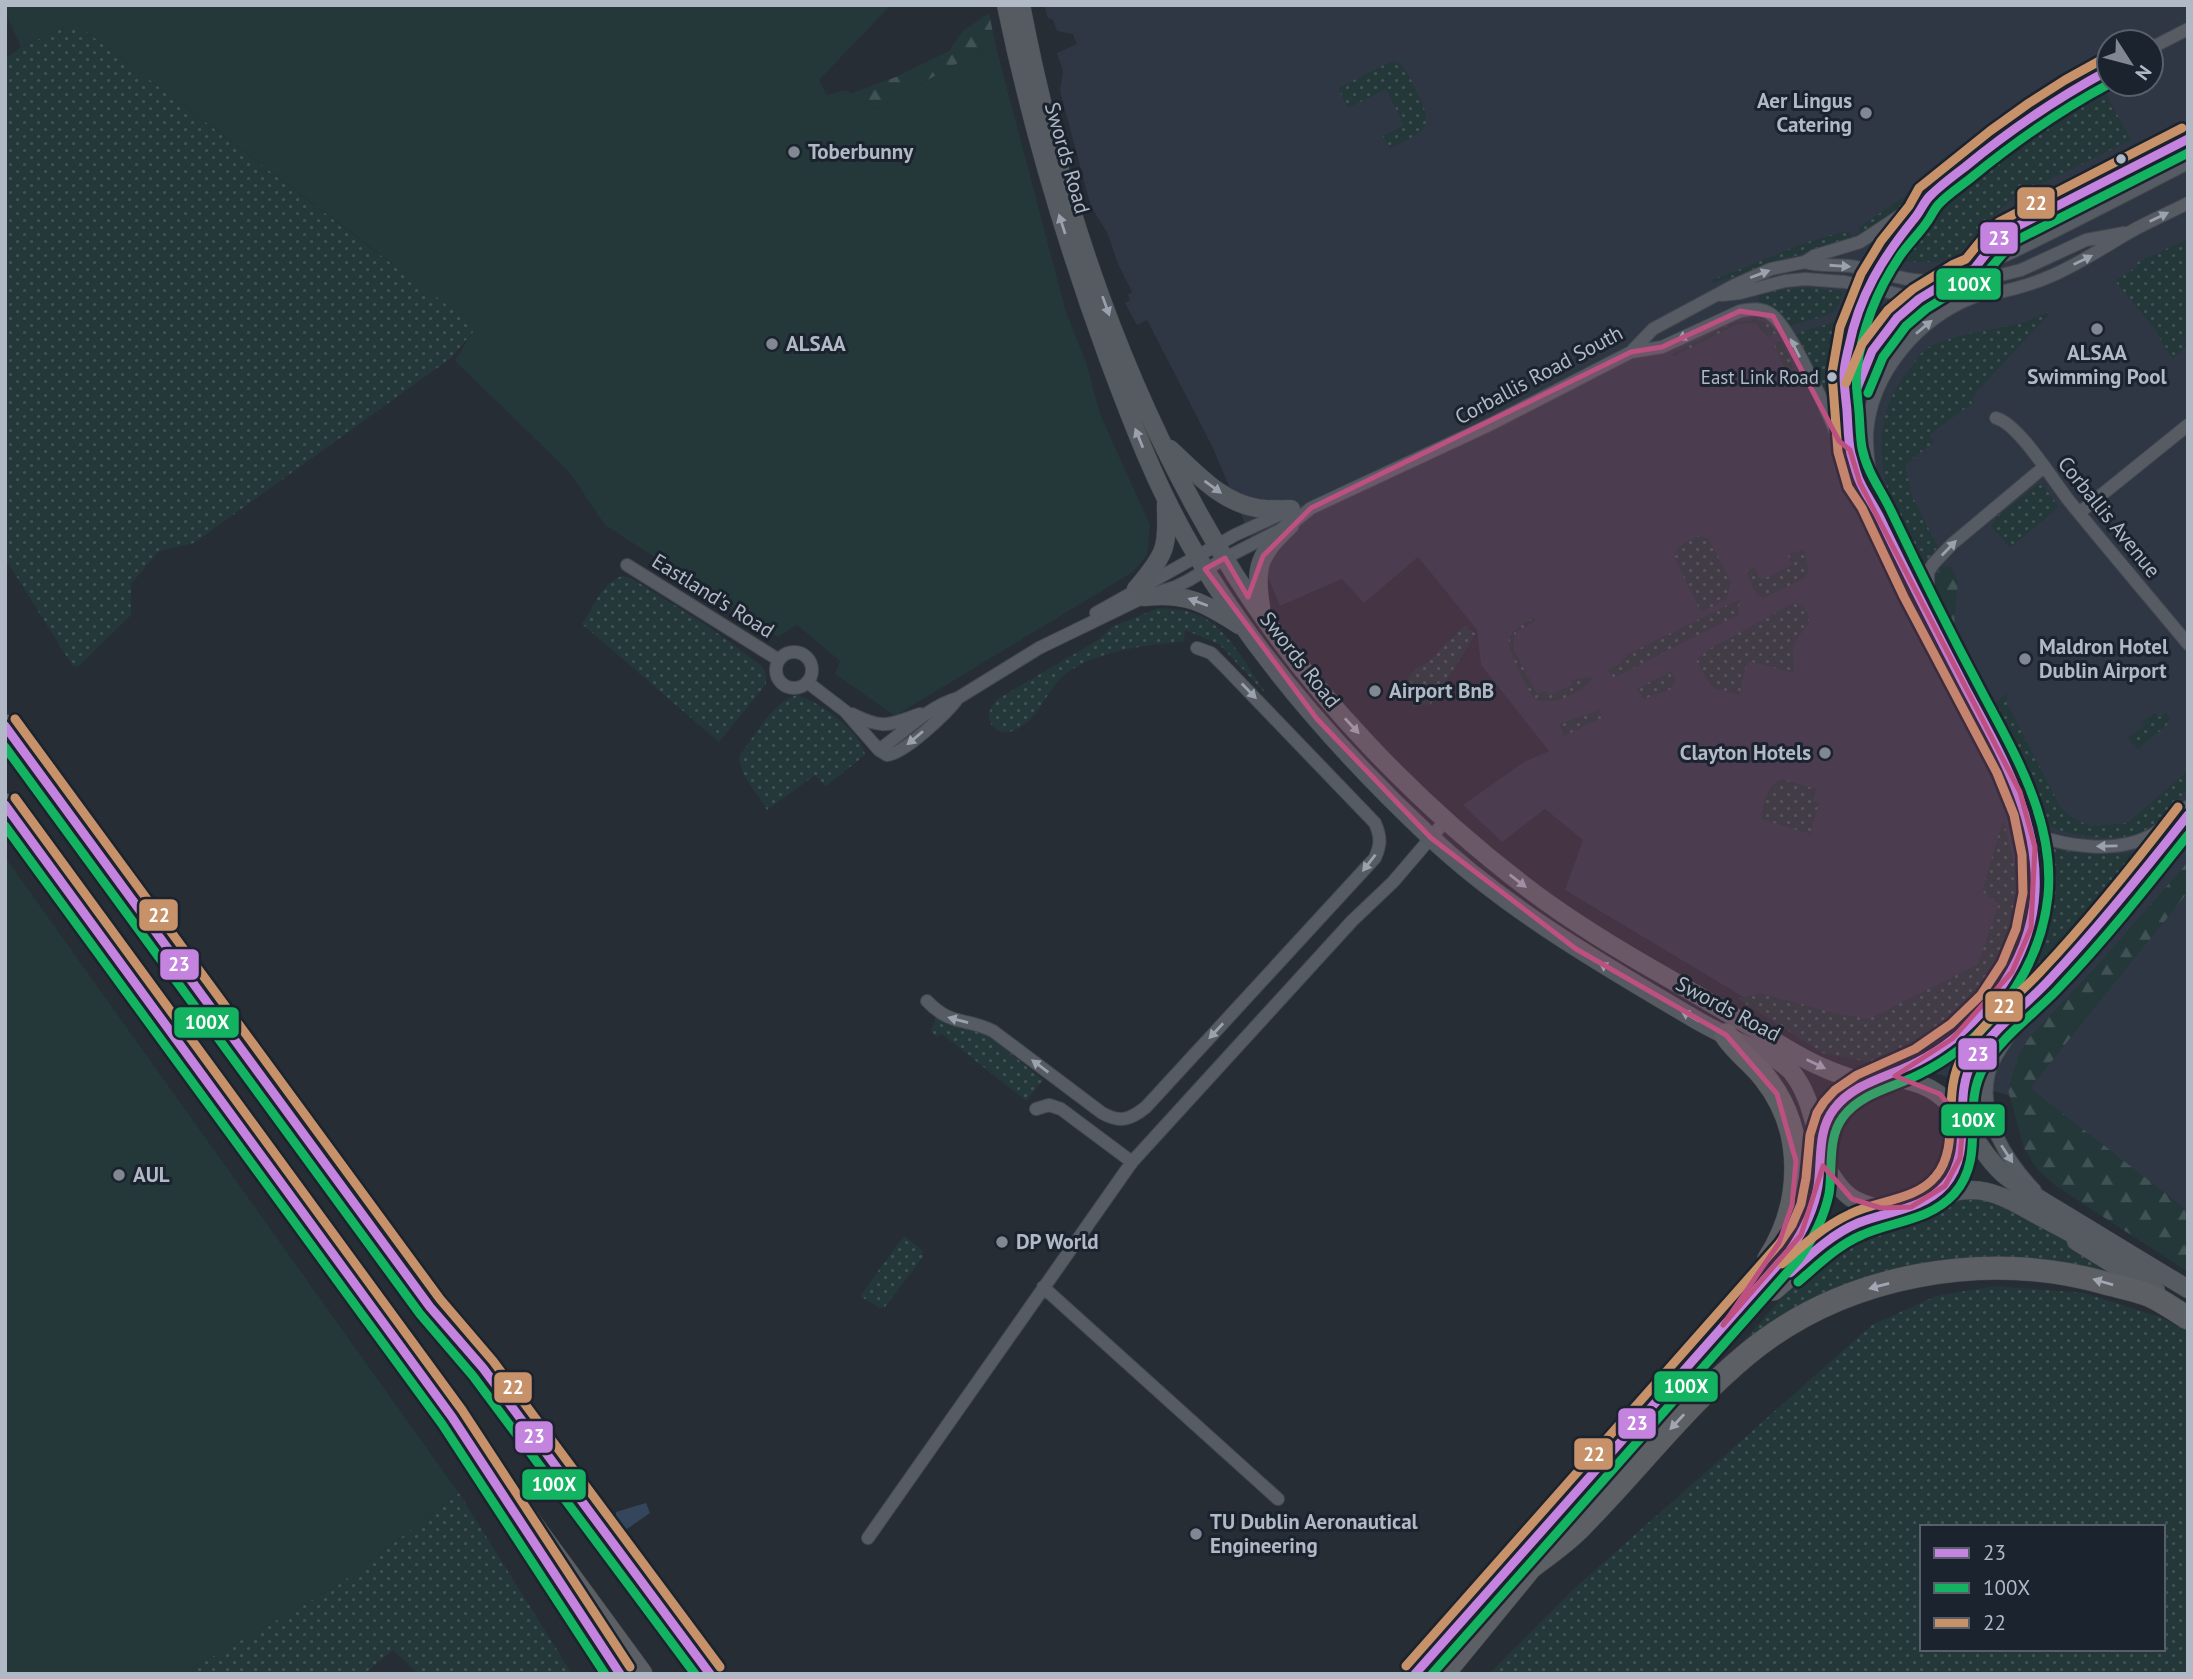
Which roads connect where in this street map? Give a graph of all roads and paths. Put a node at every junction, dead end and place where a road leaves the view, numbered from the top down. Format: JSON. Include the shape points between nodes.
{"nodes":[{"id":1,"x":1006,"y":5,"type":"edge"},
{"id":2,"x":1021,"y":5,"type":"edge"},
{"id":3,"x":2188,"y":29,"type":"edge"},
{"id":4,"x":2165,"y":41,"type":"edge"},
{"id":5,"x":2095,"y":78,"type":"edge"},
{"id":6,"x":2188,"y":139,"type":"edge"},
{"id":7,"x":2188,"y":163,"type":"edge"},
{"id":8,"x":1928,"y":197,"type":"junction"},
{"id":9,"x":2188,"y":203,"type":"edge"},
{"id":10,"x":2131,"y":231,"type":"junction"},
{"id":11,"x":1805,"y":262,"type":"junction"},
{"id":12,"x":1974,"y":269,"type":"junction"},
{"id":13,"x":1875,"y":273,"type":"junction"},
{"id":14,"x":1958,"y":275,"type":"junction"},
{"id":15,"x":1868,"y":288,"type":"junction"},
{"id":16,"x":1718,"y":295,"type":"junction"},
{"id":17,"x":1919,"y":299,"type":"junction"},
{"id":18,"x":1631,"y":352,"type":"junction"},
{"id":19,"x":1846,"y":415,"type":"junction"},
{"id":20,"x":1996,"y":418,"type":"dead end"},
{"id":21,"x":2188,"y":425,"type":"edge"},
{"id":22,"x":1162,"y":442,"type":"junction"},
{"id":23,"x":1850,"y":450,"type":"junction"},
{"id":24,"x":2045,"y":467,"type":"junction"},
{"id":25,"x":1166,"y":500,"type":"junction"},
{"id":26,"x":1873,"y":502,"type":"junction"},
{"id":27,"x":2079,"y":513,"type":"junction"},
{"id":28,"x":1291,"y":517,"type":"junction"},
{"id":29,"x":1221,"y":551,"type":"junction"},
{"id":30,"x":1201,"y":563,"type":"junction"},
{"id":31,"x":627,"y":565,"type":"dead end"},
{"id":32,"x":1140,"y":593,"type":"junction"},
{"id":33,"x":1925,"y":607,"type":"junction"},
{"id":34,"x":1263,"y":616,"type":"junction"},
{"id":35,"x":1245,"y":629,"type":"junction"},
{"id":36,"x":2188,"y":644,"type":"edge"},
{"id":37,"x":1197,"y":648,"type":"dead end"},
{"id":38,"x":779,"y":660,"type":"junction"},
{"id":39,"x":807,"y":682,"type":"junction"},
{"id":40,"x":958,"y":698,"type":"junction"},
{"id":41,"x":933,"y":709,"type":"junction"},
{"id":42,"x":845,"y":711,"type":"junction"},
{"id":43,"x":5,"y":726,"type":"edge"},
{"id":44,"x":879,"y":750,"type":"junction"},
{"id":45,"x":5,"y":805,"type":"edge"},
{"id":46,"x":2188,"y":806,"type":"edge"},
{"id":47,"x":2188,"y":815,"type":"edge"},
{"id":48,"x":1446,"y":820,"type":"junction"},
{"id":49,"x":2032,"y":834,"type":"junction"},
{"id":50,"x":1431,"y":838,"type":"junction"},
{"id":51,"x":2046,"y":984,"type":"junction"},
{"id":52,"x":927,"y":1001,"type":"dead end"},
{"id":53,"x":1726,"y":1035,"type":"junction"},
{"id":54,"x":1873,"y":1080,"type":"junction"},
{"id":55,"x":1036,"y":1109,"type":"dead end"},
{"id":56,"x":1963,"y":1122,"type":"junction"},
{"id":57,"x":1821,"y":1150,"type":"junction"},
{"id":58,"x":1132,"y":1162,"type":"junction"},
{"id":59,"x":1926,"y":1201,"type":"junction"},
{"id":60,"x":1898,"y":1210,"type":"junction"},
{"id":61,"x":2046,"y":1212,"type":"junction"},
{"id":62,"x":1043,"y":1287,"type":"junction"},
{"id":63,"x":2188,"y":1289,"type":"edge"},
{"id":64,"x":2188,"y":1302,"type":"edge"},
{"id":65,"x":429,"y":1307,"type":"junction"},
{"id":66,"x":2188,"y":1311,"type":"edge"},
{"id":67,"x":2188,"y":1318,"type":"edge"},
{"id":68,"x":1723,"y":1325,"type":"junction"},
{"id":69,"x":452,"y":1417,"type":"junction"},
{"id":70,"x":1278,"y":1499,"type":"dead end"},
{"id":71,"x":1539,"y":1536,"type":"junction"},
{"id":72,"x":868,"y":1538,"type":"dead end"},
{"id":73,"x":1531,"y":1567,"type":"junction"},
{"id":74,"x":620,"y":1674,"type":"edge"},
{"id":75,"x":641,"y":1674,"type":"edge"},
{"id":76,"x":692,"y":1674,"type":"edge"},
{"id":77,"x":710,"y":1674,"type":"edge"},
{"id":78,"x":1415,"y":1674,"type":"edge"},
{"id":79,"x":1424,"y":1674,"type":"edge"},
{"id":80,"x":1443,"y":1674,"type":"edge"}],
"edges":[{"from":25,"to":1,"type":"main road","name":"Swords Road","one_way":true,"via":[[1077,271],[1035,130]]},
{"from":2,"to":22,"type":"main road","name":"Swords Road","one_way":true,"via":[[1070,201],[1111,322]]},
{"from":3,"to":4,"type":"street"},
{"from":5,"to":8,"type":"street","name":"Corballis Road South","via":[[1998,140]]},
{"from":6,"to":12,"type":"street","via":[[2006,232]]},
{"from":7,"to":12,"type":"street"},
{"from":8,"to":11,"type":"street","name":"Corballis Road South","via":[[1860,242]]},
{"from":8,"to":13,"type":"street","name":"Corballis Road South"},
{"from":10,"to":9,"type":"street","one_way":true},
{"from":10,"to":17,"type":"street","via":[[2086,240],[1962,294]]},
{"from":26,"to":10,"type":"street","one_way":true,"via":[[1867,435],[1873,401],[1888,369],[1918,332],[1976,296],[2053,275]]},
{"from":11,"to":13,"type":"street","one_way":true},
{"from":16,"to":11,"type":"street","name":"Corballis Road South","one_way":true,"via":[[1771,269]]},
{"from":12,"to":14,"type":"street"},
{"from":13,"to":14,"type":"street","via":[[1915,281]]},
{"from":13,"to":15,"type":"street","name":"Corballis Road South"},
{"from":14,"to":17,"type":"street"},
{"from":15,"to":16,"type":"street","via":[[1805,279]]},
{"from":15,"to":17,"type":"street"},
{"from":15,"to":19,"type":"street","via":[[1847,354]]},
{"from":16,"to":18,"type":"street","name":"Corballis Road South","via":[[1653,328]]},
{"from":17,"to":19,"type":"street","via":[[1877,345]]},
{"from":23,"to":18,"type":"street","one_way":true,"via":[[1839,441],[1786,332],[1768,312],[1740,310],[1662,347]]},
{"from":18,"to":28,"type":"street","name":"Corballis Road South","via":[[1489,425]]},
{"from":19,"to":23,"type":"street"},
{"from":20,"to":24,"type":"street","name":"Corballis Avenue"},
{"from":21,"to":27,"type":"street"},
{"from":22,"to":28,"type":"main road","one_way":true,"via":[[1210,487],[1233,501]]},
{"from":22,"to":29,"type":"main road","name":"Swords Road"},
{"from":23,"to":26,"type":"street","via":[[1860,483]]},
{"from":24,"to":27,"type":"street","name":"Corballis Avenue"},
{"from":33,"to":24,"type":"street","one_way":true,"via":[[1928,572],[1934,563]]},
{"from":25,"to":30,"type":"main road","name":"Swords Road"},
{"from":25,"to":32,"type":"main road","via":[[1163,550]]},
{"from":26,"to":33,"type":"street"},
{"from":27,"to":36,"type":"street","name":"Corballis Avenue"},
{"from":28,"to":29,"type":"street","name":"Corballis Road South"},
{"from":28,"to":34,"type":"main road","via":[[1258,570]]},
{"from":29,"to":30,"type":"street","name":"Corballis Road South"},
{"from":29,"to":34,"type":"main road","name":"Swords Road"},
{"from":30,"to":32,"type":"street","via":[[1175,587]]},
{"from":30,"to":35,"type":"main road","name":"Swords Road"},
{"from":31,"to":38,"type":"street","name":"Eastland's Road"},
{"from":35,"to":32,"type":"main road","one_way":true,"via":[[1191,598]]},
{"from":32,"to":40,"type":"street"},
{"from":33,"to":49,"type":"street","via":[[2020,792]]},
{"from":34,"to":48,"type":"main road","name":"Swords Road","one_way":true,"via":[[1335,708]]},
{"from":35,"to":50,"type":"main road","name":"Swords Road","via":[[1341,748]]},
{"from":37,"to":52,"type":"street","one_way":true,"via":[[1211,653],[1375,823],[1381,835],[1375,858],[1146,1107],[1127,1118],[1101,1113],[993,1031],[947,1018]]},
{"from":38,"to":39,"type":"street","via":[[776,671],[785,685],[797,687]]},
{"from":38,"to":39,"type":"street","via":[[788,653],[805,655],[811,665]]},
{"from":39,"to":42,"type":"street"},
{"from":40,"to":41,"type":"street"},
{"from":40,"to":44,"type":"street","one_way":true,"via":[[898,752],[887,755]]},
{"from":41,"to":42,"type":"street","via":[[890,725],[870,723]]},
{"from":41,"to":44,"type":"street"},
{"from":42,"to":44,"type":"street"},
{"from":43,"to":65,"type":"highway"},
{"from":45,"to":69,"type":"highway"},
{"from":46,"to":49,"type":"street","one_way":true,"via":[[2152,834],[2117,846],[2056,841]]},
{"from":47,"to":51,"type":"street","via":[[2115,908]]},
{"from":48,"to":50,"type":"street"},
{"from":48,"to":54,"type":"main road","name":"Swords Road","one_way":true,"via":[[1516,879],[1598,937],[1822,1068]]},
{"from":49,"to":54,"type":"street","via":[[2036,901],[2024,950],[2012,972],[1952,1039]]},
{"from":53,"to":50,"type":"main road","name":"Swords Road","one_way":true,"via":[[1576,949],[1515,907]]},
{"from":50,"to":58,"type":"street"},
{"from":51,"to":56,"type":"street","via":[[1972,1061],[1965,1078]]},
{"from":51,"to":61,"type":"street","one_way":true,"via":[[1996,1057],[1987,1099],[2002,1146]]},
{"from":53,"to":57,"type":"main road","name":"Swords Road","via":[[1790,1070],[1807,1098]]},
{"from":53,"to":68,"type":"highway","via":[[1777,1094],[1792,1137],[1796,1182],[1779,1243]]},
{"from":54,"to":56,"type":"main road","via":[[1903,1079],[1940,1094]]},
{"from":54,"to":57,"type":"main road","via":[[1832,1110]]},
{"from":55,"to":58,"type":"street","via":[[1049,1105],[1061,1109]]},
{"from":56,"to":59,"type":"main road","via":[[1954,1174]]},
{"from":56,"to":61,"type":"main road","via":[[1994,1166]]},
{"from":57,"to":60,"type":"main road","via":[[1829,1173],[1852,1199]]},
{"from":57,"to":68,"type":"highway","via":[[1810,1218],[1801,1235]]},
{"from":58,"to":62,"type":"street"},
{"from":59,"to":60,"type":"main road"},
{"from":59,"to":61,"type":"main road","via":[[1967,1189]]},
{"from":60,"to":73,"type":"highway","via":[[1835,1235],[1759,1301]]},
{"from":61,"to":63,"type":"main road"},
{"from":61,"to":64,"type":"main road","via":[[2069,1231]]},
{"from":61,"to":66,"type":"main road","via":[[2067,1236]]},
{"from":62,"to":70,"type":"street"},
{"from":62,"to":72,"type":"street"},
{"from":65,"to":76,"type":"highway"},
{"from":65,"to":77,"type":"highway","via":[[483,1368]]},
{"from":67,"to":73,"type":"highway","one_way":true,"via":[[2149,1295],[2039,1270],[1944,1270],[1860,1291],[1788,1326],[1748,1354],[1712,1385],[1583,1525]]},
{"from":68,"to":71,"type":"highway"},
{"from":69,"to":74,"type":"highway"},
{"from":69,"to":75,"type":"highway"},
{"from":71,"to":78,"type":"highway"},
{"from":71,"to":79,"type":"highway"},
{"from":73,"to":80,"type":"highway"}]}
